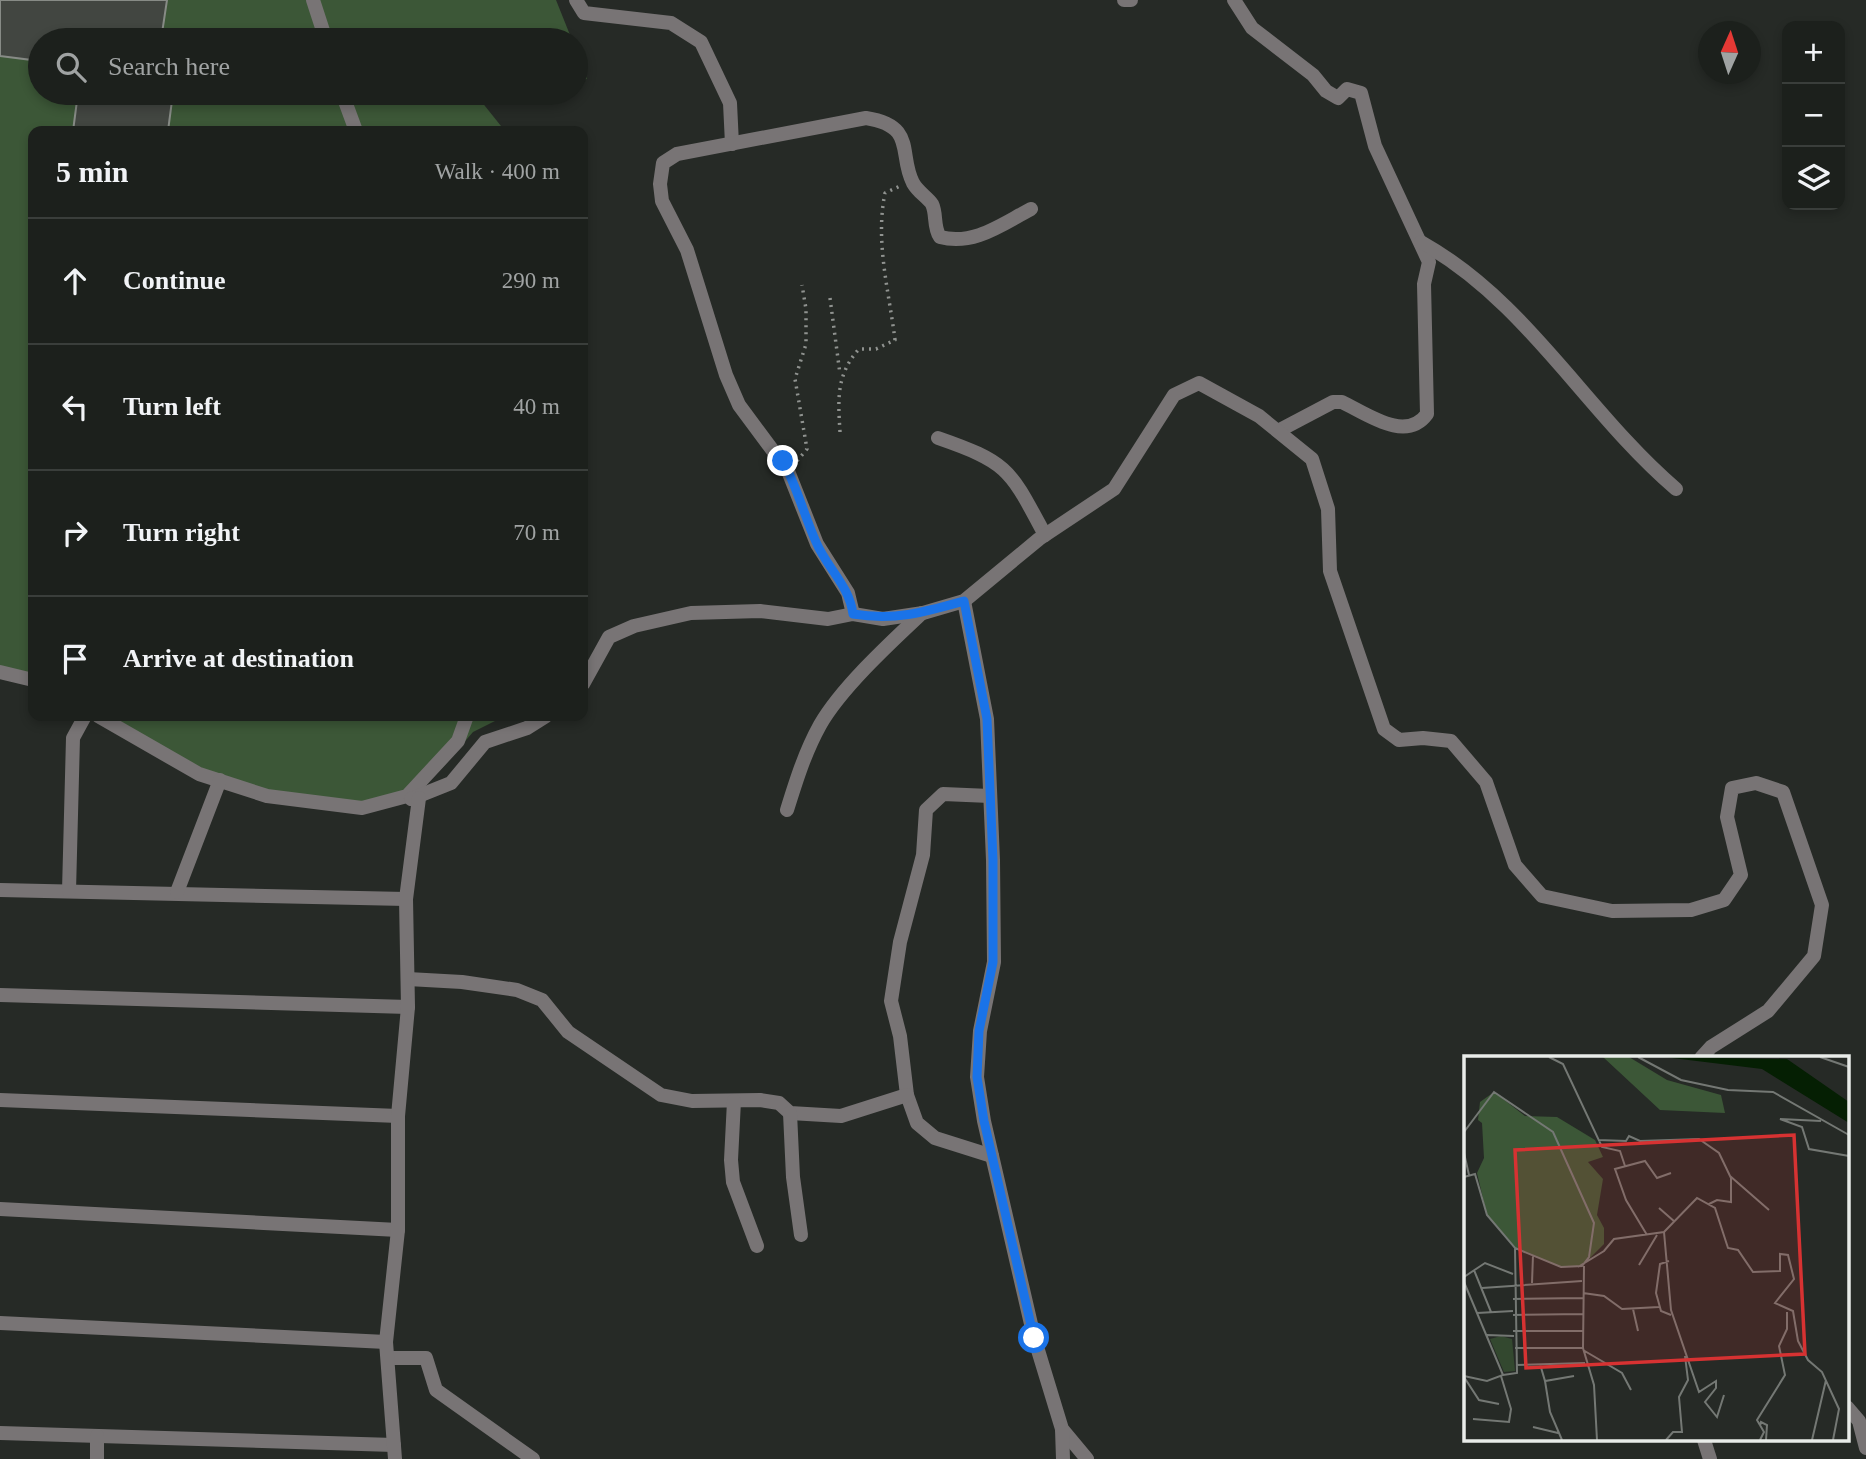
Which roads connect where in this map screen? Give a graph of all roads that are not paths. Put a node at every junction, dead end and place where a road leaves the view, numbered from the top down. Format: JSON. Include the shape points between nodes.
{"nodes":[{"id":1,"x":313,"y":0,"type":"edge"},
{"id":2,"x":576,"y":0,"type":"edge"},
{"id":3,"x":1124,"y":0,"type":"edge"},
{"id":4,"x":1131,"y":0,"type":"edge"},
{"id":5,"x":1234,"y":0,"type":"edge"},
{"id":6,"x":322,"y":28,"type":"edge"},
{"id":7,"x":346,"y":105,"type":"edge"},
{"id":8,"x":354,"y":126,"type":"edge"},
{"id":9,"x":732,"y":144,"type":"junction"},
{"id":10,"x":1031,"y":209,"type":"dead end"},
{"id":11,"x":1421,"y":242,"type":"junction"},
{"id":12,"x":1278,"y":431,"type":"junction"},
{"id":13,"x":938,"y":438,"type":"dead end"},
{"id":14,"x":1676,"y":489,"type":"dead end"},
{"id":15,"x":1045,"y":535,"type":"junction"},
{"id":16,"x":964,"y":601,"type":"junction"},
{"id":17,"x":923,"y":612,"type":"junction"},
{"id":18,"x":853,"y":614,"type":"junction"},
{"id":19,"x":0,"y":672,"type":"edge"},
{"id":20,"x":588,"y":675,"type":"edge"},
{"id":21,"x":28,"y":679,"type":"edge"},
{"id":22,"x":82,"y":721,"type":"edge"},
{"id":23,"x":107,"y":721,"type":"edge"},
{"id":24,"x":465,"y":721,"type":"edge"},
{"id":25,"x":538,"y":721,"type":"edge"},
{"id":26,"x":220,"y":780,"type":"junction"},
{"id":27,"x":990,"y":796,"type":"junction"},
{"id":28,"x":419,"y":798,"type":"junction"},
{"id":29,"x":382,"y":803,"type":"junction"},
{"id":30,"x":787,"y":810,"type":"dead end"},
{"id":31,"x":0,"y":890,"type":"edge"},
{"id":32,"x":69,"y":891,"type":"junction"},
{"id":33,"x":177,"y":892,"type":"junction"},
{"id":34,"x":406,"y":899,"type":"junction"},
{"id":35,"x":408,"y":979,"type":"junction"},
{"id":36,"x":0,"y":995,"type":"edge"},
{"id":37,"x":408,"y":1007,"type":"junction"},
{"id":38,"x":1703,"y":1056,"type":"edge"},
{"id":39,"x":907,"y":1095,"type":"junction"},
{"id":40,"x":0,"y":1100,"type":"edge"},
{"id":41,"x":734,"y":1101,"type":"junction"},
{"id":42,"x":790,"y":1113,"type":"junction"},
{"id":43,"x":398,"y":1116,"type":"junction"},
{"id":44,"x":992,"y":1156,"type":"junction"},
{"id":45,"x":0,"y":1209,"type":"edge"},
{"id":46,"x":398,"y":1230,"type":"junction"},
{"id":47,"x":801,"y":1235,"type":"dead end"},
{"id":48,"x":757,"y":1246,"type":"dead end"},
{"id":49,"x":0,"y":1322,"type":"edge"},
{"id":50,"x":386,"y":1342,"type":"junction"},
{"id":51,"x":388,"y":1358,"type":"junction"},
{"id":52,"x":1848,"y":1408,"type":"edge"},
{"id":53,"x":1062,"y":1429,"type":"junction"},
{"id":54,"x":0,"y":1433,"type":"edge"},
{"id":55,"x":97,"y":1436,"type":"junction"},
{"id":56,"x":1705,"y":1442,"type":"edge"},
{"id":57,"x":1866,"y":1448,"type":"edge"},
{"id":58,"x":395,"y":1452,"type":"edge"},
{"id":59,"x":97,"y":1459,"type":"edge"},
{"id":60,"x":533,"y":1459,"type":"edge"},
{"id":61,"x":1063,"y":1459,"type":"edge"},
{"id":62,"x":1087,"y":1459,"type":"edge"},
{"id":63,"x":1710,"y":1459,"type":"edge"}],
"edges":[{"from":1,"to":6,"type":"street"},
{"from":2,"to":9,"type":"street","via":[[584,13],[671,23],[701,42],[730,103]]},
{"from":3,"to":4,"type":"street"},
{"from":5,"to":11,"type":"street","via":[[1252,28],[1313,75],[1326,91],[1338,98],[1347,89],[1361,93],[1375,146]]},
{"from":7,"to":8,"type":"street"},
{"from":9,"to":10,"type":"street","via":[[866,118],[880,120],[895,129],[907,151],[912,181],[932,204],[940,237],[974,238]]},
{"from":9,"to":18,"type":"street","via":[[677,154],[663,163],[662,201],[687,250],[739,405],[788,471],[817,544],[848,593]]},
{"from":11,"to":12,"type":"street","via":[[1429,262],[1424,285],[1427,414],[1421,422],[1392,426],[1333,401]]},
{"from":11,"to":14,"type":"street","via":[[1457,262],[1508,309],[1557,357],[1639,457]]},
{"from":12,"to":15,"type":"street","via":[[1199,383],[1174,395],[1114,489]]},
{"from":12,"to":38,"type":"street","via":[[1312,458],[1328,509],[1330,571],[1384,729],[1399,740],[1451,741],[1486,782],[1515,865],[1542,896],[1612,911],[1691,909],[1724,900],[1741,875],[1727,817],[1732,788],[1756,783],[1783,792],[1822,905],[1814,956],[1768,1010]]},
{"from":13,"to":15,"type":"street","via":[[1003,466],[1017,481]]},
{"from":15,"to":16,"type":"street"},
{"from":16,"to":17,"type":"street"},
{"from":16,"to":27,"type":"street","via":[[987,719]]},
{"from":17,"to":18,"type":"street","via":[[883,619]]},
{"from":17,"to":30,"type":"street","via":[[880,652],[821,723]]},
{"from":18,"to":20,"type":"street","via":[[828,619],[760,611],[691,614],[634,626],[609,636]]},
{"from":19,"to":21,"type":"street"},
{"from":22,"to":32,"type":"street","via":[[73,738]]},
{"from":23,"to":26,"type":"street","via":[[199,774]]},
{"from":24,"to":29,"type":"street","via":[[458,741],[407,796]]},
{"from":25,"to":28,"type":"street","via":[[485,742],[451,783]]},
{"from":26,"to":29,"type":"street","via":[[267,796],[362,808]]},
{"from":26,"to":33,"type":"street"},
{"from":27,"to":39,"type":"street","via":[[943,794],[926,810],[923,855],[900,942],[891,1001]]},
{"from":27,"to":44,"type":"street","via":[[993,962],[979,1031],[977,1077]]},
{"from":28,"to":29,"type":"street"},
{"from":28,"to":34,"type":"street"},
{"from":31,"to":32,"type":"street"},
{"from":32,"to":33,"type":"street"},
{"from":33,"to":34,"type":"street"},
{"from":34,"to":35,"type":"street"},
{"from":35,"to":37,"type":"street"},
{"from":35,"to":41,"type":"street","via":[[517,990],[542,1000],[568,1032],[661,1096]]},
{"from":36,"to":37,"type":"street"},
{"from":37,"to":43,"type":"street"},
{"from":39,"to":42,"type":"street","via":[[841,1116]]},
{"from":39,"to":44,"type":"street","via":[[916,1122],[935,1138]]},
{"from":40,"to":43,"type":"street"},
{"from":41,"to":42,"type":"street","via":[[779,1103]]},
{"from":41,"to":48,"type":"street","via":[[733,1182]]},
{"from":42,"to":47,"type":"street"},
{"from":43,"to":46,"type":"street"},
{"from":44,"to":53,"type":"street","via":[[1034,1338]]},
{"from":45,"to":46,"type":"street"},
{"from":46,"to":50,"type":"street"},
{"from":49,"to":50,"type":"street"},
{"from":50,"to":51,"type":"street"},
{"from":51,"to":58,"type":"street"},
{"from":51,"to":60,"type":"street","via":[[426,1358],[436,1390]]},
{"from":52,"to":57,"type":"street","via":[[1859,1421]]},
{"from":53,"to":61,"type":"street"},
{"from":53,"to":62,"type":"street"},
{"from":54,"to":55,"type":"street"},
{"from":55,"to":58,"type":"street"},
{"from":55,"to":59,"type":"street"},
{"from":56,"to":63,"type":"street"}]}
